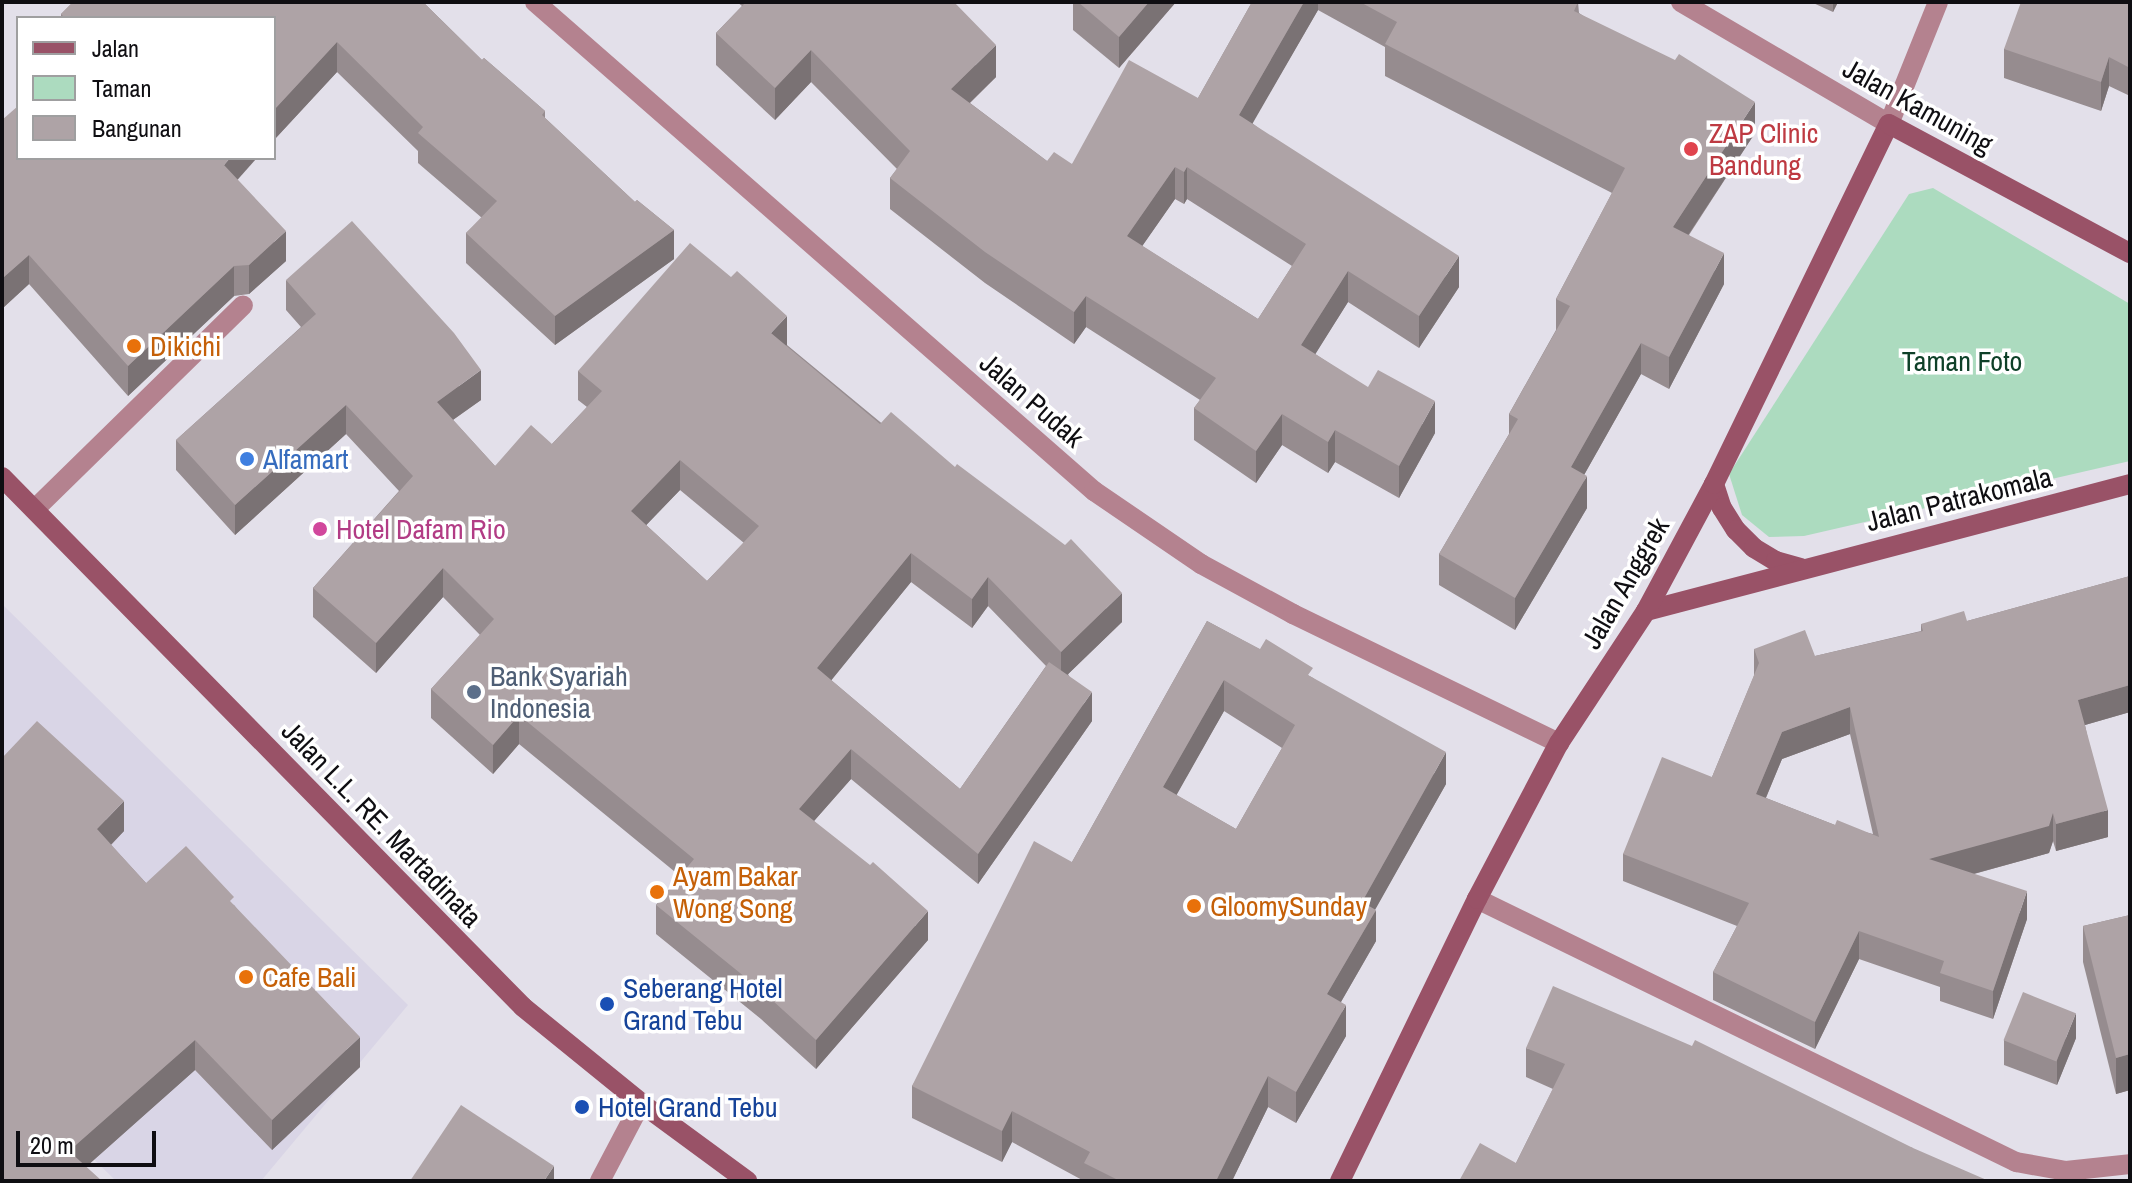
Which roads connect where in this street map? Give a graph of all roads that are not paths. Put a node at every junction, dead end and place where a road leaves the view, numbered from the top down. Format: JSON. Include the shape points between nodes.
{"nodes":[{"id":1,"x":535,"y":2,"type":"edge"},
{"id":2,"x":1681,"y":2,"type":"edge"},
{"id":3,"x":1938,"y":2,"type":"edge"},
{"id":4,"x":1889,"y":124,"type":"junction"},
{"id":5,"x":2130,"y":253,"type":"edge"},
{"id":6,"x":243,"y":305,"type":"dead end"},
{"id":7,"x":2,"y":477,"type":"edge"},
{"id":8,"x":1714,"y":484,"type":"junction"},
{"id":9,"x":2130,"y":484,"type":"edge"},
{"id":10,"x":35,"y":509,"type":"junction"},
{"id":11,"x":1801,"y":568,"type":"junction"},
{"id":12,"x":1646,"y":611,"type":"junction"},
{"id":13,"x":1559,"y":743,"type":"junction"},
{"id":14,"x":1477,"y":899,"type":"junction"},
{"id":15,"x":641,"y":1103,"type":"junction"},
{"id":16,"x":2130,"y":1164,"type":"edge"},
{"id":17,"x":600,"y":1181,"type":"edge"},
{"id":18,"x":747,"y":1181,"type":"edge"},
{"id":19,"x":1340,"y":1181,"type":"edge"}],
"edges":[{"from":1,"to":13,"type":"street","name":"Jalan Pudak","via":[[1094,491],[1201,564],[1293,614]]},
{"from":2,"to":4,"type":"street","name":"Jalan Kamuning"},
{"from":3,"to":4,"type":"street","name":"Jalan Anggrek"},
{"from":4,"to":5,"type":"street","name":"Jalan Kamuning"},
{"from":4,"to":8,"type":"street","name":"Jalan Anggrek"},
{"from":6,"to":10,"type":"street"},
{"from":7,"to":10,"type":"street","name":"Jalan L.L. RE. Martadinata"},
{"from":8,"to":11,"type":"street","via":[[1722,508],[1754,548]]},
{"from":8,"to":12,"type":"street","name":"Jalan Anggrek"},
{"from":9,"to":11,"type":"street","name":"Jalan Patrakomala"},
{"from":10,"to":15,"type":"street","name":"Jalan L.L. RE. Martadinata","via":[[523,1007]]},
{"from":11,"to":12,"type":"street","name":"Jalan Patrakomala"},
{"from":12,"to":13,"type":"street","name":"Jalan Anggrek"},
{"from":13,"to":14,"type":"street","name":"Jalan Anggrek"},
{"from":14,"to":16,"type":"street","via":[[2016,1162],[2066,1171]]},
{"from":14,"to":19,"type":"street","name":"Jalan Anggrek"},
{"from":15,"to":17,"type":"street"},
{"from":15,"to":18,"type":"street","name":"Jalan L.L. RE. Martadinata"}]}
